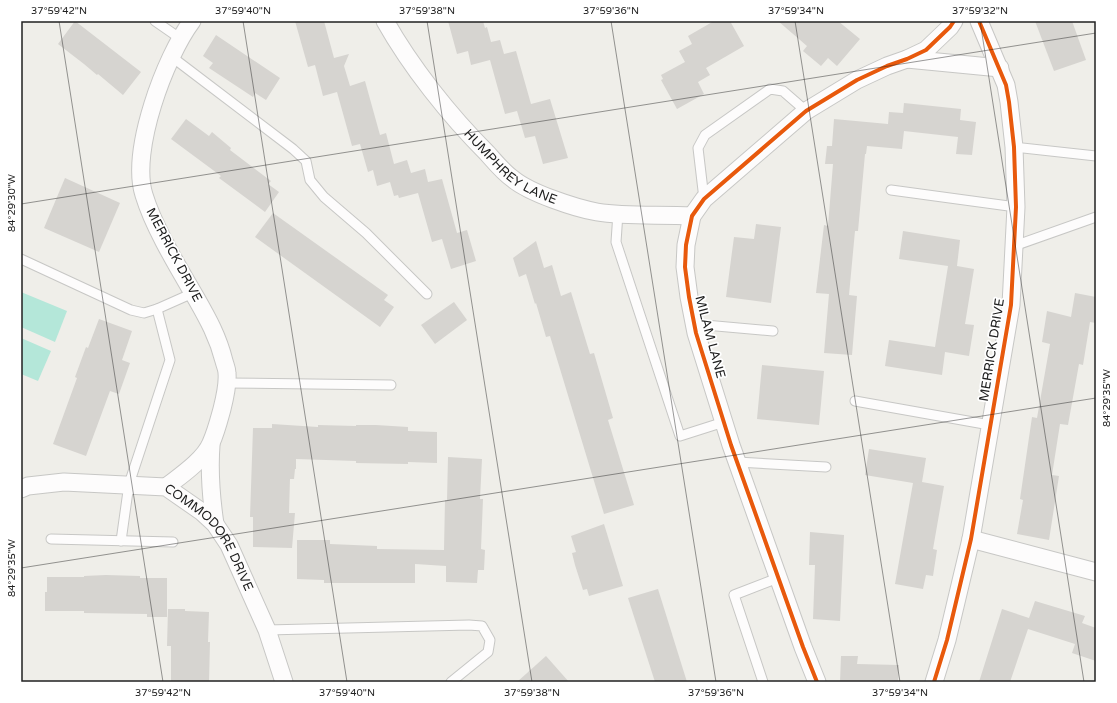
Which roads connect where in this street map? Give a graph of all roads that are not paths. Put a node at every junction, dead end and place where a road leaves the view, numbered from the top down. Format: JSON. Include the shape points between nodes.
{"nodes":[{"id":1,"x":155,"y":21,"type":"edge"},
{"id":2,"x":192,"y":21,"type":"edge"},
{"id":3,"x":385,"y":21,"type":"edge"},
{"id":4,"x":954,"y":21,"type":"edge"},
{"id":5,"x":979,"y":21,"type":"edge"},
{"id":6,"x":181,"y":39,"type":"junction"},
{"id":7,"x":172,"y":57,"type":"junction"},
{"id":8,"x":907,"y":59,"type":"junction"},
{"id":9,"x":1000,"y":68,"type":"junction"},
{"id":10,"x":806,"y":111,"type":"junction"},
{"id":11,"x":1014,"y":147,"type":"junction"},
{"id":12,"x":1096,"y":156,"type":"edge"},
{"id":13,"x":891,"y":190,"type":"dead end"},
{"id":14,"x":704,"y":199,"type":"junction"},
{"id":15,"x":1016,"y":207,"type":"junction"},
{"id":16,"x":618,"y":213,"type":"junction"},
{"id":17,"x":692,"y":216,"type":"junction"},
{"id":18,"x":1096,"y":217,"type":"edge"},
{"id":19,"x":1014,"y":246,"type":"junction"},
{"id":20,"x":21,"y":259,"type":"edge"},
{"id":21,"x":193,"y":293,"type":"junction"},
{"id":22,"x":427,"y":294,"type":"dead end"},
{"id":23,"x":157,"y":309,"type":"junction"},
{"id":24,"x":694,"y":324,"type":"junction"},
{"id":25,"x":773,"y":332,"type":"dead end"},
{"id":26,"x":226,"y":383,"type":"junction"},
{"id":27,"x":391,"y":385,"type":"dead end"},
{"id":28,"x":855,"y":401,"type":"dead end"},
{"id":29,"x":724,"y":422,"type":"junction"},
{"id":30,"x":990,"y":425,"type":"junction"},
{"id":31,"x":211,"y":445,"type":"junction"},
{"id":32,"x":737,"y":462,"type":"junction"},
{"id":33,"x":826,"y":467,"type":"dead end"},
{"id":34,"x":129,"y":484,"type":"junction"},
{"id":35,"x":166,"y":487,"type":"junction"},
{"id":36,"x":21,"y":489,"type":"edge"},
{"id":37,"x":214,"y":524,"type":"junction"},
{"id":38,"x":51,"y":538,"type":"dead end"},
{"id":39,"x":971,"y":539,"type":"junction"},
{"id":40,"x":121,"y":541,"type":"junction"},
{"id":41,"x":173,"y":542,"type":"dead end"},
{"id":42,"x":1096,"y":572,"type":"edge"},
{"id":43,"x":778,"y":578,"type":"junction"},
{"id":44,"x":267,"y":630,"type":"junction"},
{"id":45,"x":284,"y":682,"type":"edge"},
{"id":46,"x":451,"y":682,"type":"edge"},
{"id":47,"x":763,"y":682,"type":"edge"},
{"id":48,"x":817,"y":682,"type":"edge"},
{"id":49,"x":934,"y":682,"type":"edge"}],
"edges":[{"from":1,"to":6,"type":"lane"},
{"from":2,"to":6,"type":"street","name":"MERRICK DRIVE"},
{"from":3,"to":16,"type":"street","name":"HUMPHREY LANE","via":[[424,80],[470,136],[513,179],[530,190],[573,206],[597,212]]},
{"from":4,"to":8,"type":"street","name":"MILAM LANE","via":[[926,50]]},
{"from":5,"to":9,"type":"street","name":"MERRICK DRIVE"},
{"from":6,"to":7,"type":"street","name":"MERRICK DRIVE"},
{"from":7,"to":21,"type":"street","name":"MERRICK DRIVE","via":[[150,112],[142,145],[141,180],[144,195],[157,226]]},
{"from":7,"to":22,"type":"lane","via":[[306,161],[310,180],[324,197],[366,233]]},
{"from":8,"to":9,"type":"street"},
{"from":8,"to":10,"type":"street","name":"MILAM LANE","via":[[856,80]]},
{"from":9,"to":11,"type":"street","name":"MERRICK DRIVE","via":[[1006,85]]},
{"from":10,"to":14,"type":"street","name":"MILAM LANE"},
{"from":10,"to":14,"type":"lane","via":[[782,91],[770,89],[705,135],[698,148]]},
{"from":11,"to":12,"type":"lane"},
{"from":11,"to":15,"type":"street","name":"MERRICK DRIVE"},
{"from":13,"to":15,"type":"lane"},
{"from":14,"to":17,"type":"street","name":"MILAM LANE"},
{"from":15,"to":19,"type":"street","name":"MERRICK DRIVE"},
{"from":16,"to":17,"type":"street","name":"HUMPHREY LANE"},
{"from":16,"to":29,"type":"lane","via":[[616,242],[680,436]]},
{"from":17,"to":24,"type":"street","name":"MILAM LANE","via":[[686,245],[685,268]]},
{"from":18,"to":19,"type":"lane"},
{"from":19,"to":30,"type":"street","name":"MERRICK DRIVE","via":[[1011,305]]},
{"from":20,"to":23,"type":"lane","via":[[132,310],[144,312]]},
{"from":21,"to":23,"type":"lane"},
{"from":21,"to":26,"type":"street","name":"MERRICK DRIVE","via":[[213,327],[227,372]]},
{"from":23,"to":34,"type":"lane","via":[[170,360]]},
{"from":24,"to":25,"type":"lane"},
{"from":24,"to":29,"type":"street","name":"MILAM LANE"},
{"from":26,"to":27,"type":"lane"},
{"from":26,"to":31,"type":"street","name":"MERRICK DRIVE","via":[[219,423]]},
{"from":28,"to":30,"type":"lane"},
{"from":29,"to":32,"type":"street","name":"MILAM LANE"},
{"from":30,"to":39,"type":"street","name":"MERRICK DRIVE"},
{"from":31,"to":35,"type":"street","name":"MERRICK DRIVE","via":[[185,473]]},
{"from":31,"to":37,"type":"street","name":"MERRICK DRIVE","via":[[209,467]]},
{"from":32,"to":33,"type":"lane"},
{"from":32,"to":43,"type":"street","name":"MILAM LANE"},
{"from":34,"to":35,"type":"street","name":"COMMODORE DRIVE"},
{"from":34,"to":36,"type":"street","name":"COMMODORE DRIVE","via":[[64,482]]},
{"from":34,"to":40,"type":"lane"},
{"from":35,"to":37,"type":"street","name":"COMMODORE DRIVE","via":[[202,512]]},
{"from":37,"to":44,"type":"street","name":"COMMODORE DRIVE","via":[[229,546]]},
{"from":38,"to":40,"type":"lane"},
{"from":39,"to":42,"type":"street"},
{"from":39,"to":49,"type":"street","name":"MERRICK DRIVE","via":[[947,640]]},
{"from":40,"to":41,"type":"lane"},
{"from":43,"to":47,"type":"lane","via":[[734,595]]},
{"from":43,"to":48,"type":"street","name":"MILAM LANE"},
{"from":44,"to":45,"type":"street","name":"COMMODORE DRIVE"},
{"from":44,"to":46,"type":"lane","via":[[482,626],[490,640],[488,652]]}]}
